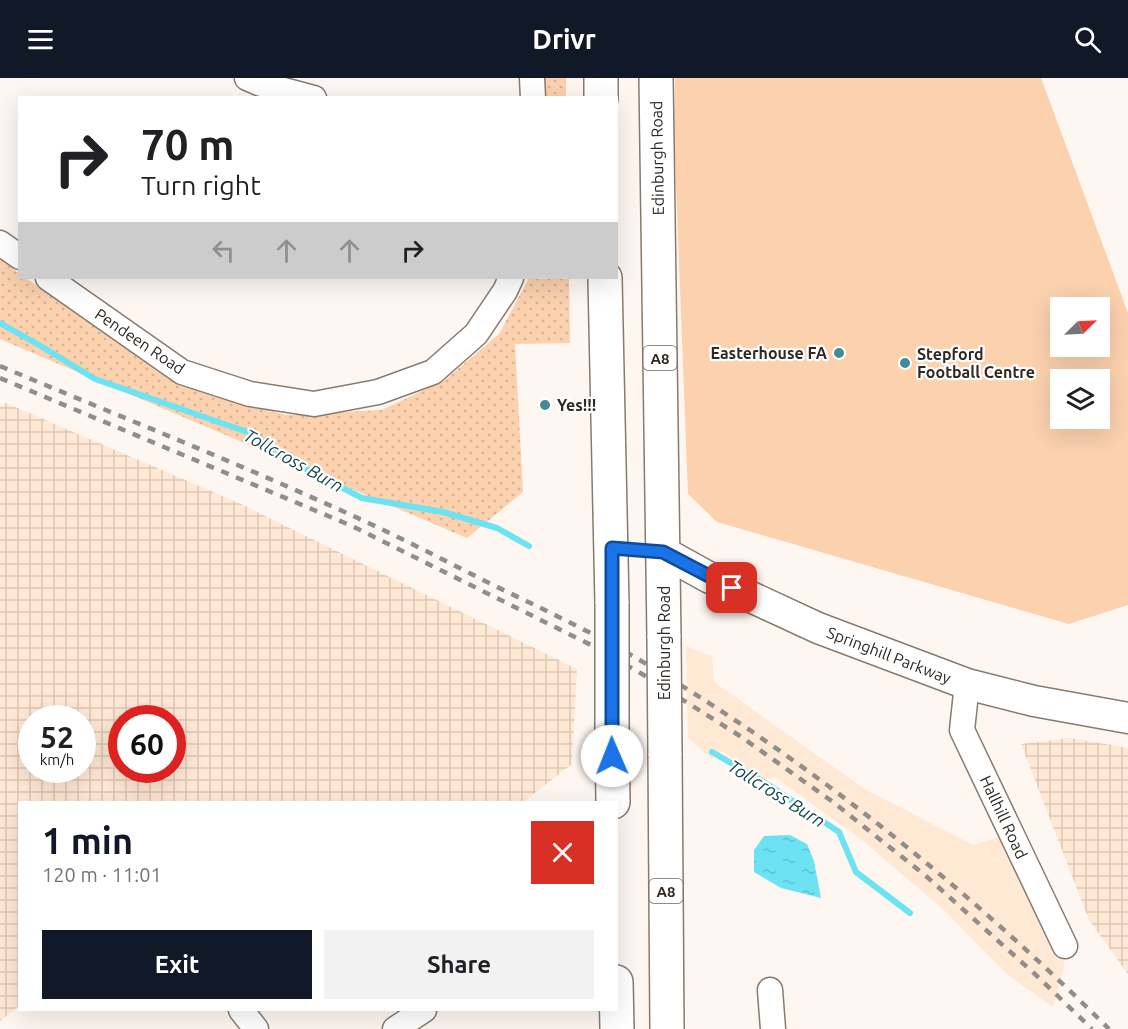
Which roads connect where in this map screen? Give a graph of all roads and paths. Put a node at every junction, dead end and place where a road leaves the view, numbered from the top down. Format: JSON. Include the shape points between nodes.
{"nodes":[{"id":1,"x":532,"y":78,"type":"edge"},
{"id":2,"x":601,"y":78,"type":"edge"},
{"id":3,"x":656,"y":78,"type":"edge"},
{"id":4,"x":256,"y":80,"type":"edge"},
{"id":5,"x":308,"y":96,"type":"edge"},
{"id":6,"x":532,"y":96,"type":"edge"},
{"id":7,"x":601,"y":96,"type":"edge"},
{"id":8,"x":0,"y":243,"type":"edge"},
{"id":9,"x":18,"y":256,"type":"edge"},
{"id":10,"x":49,"y":279,"type":"edge"},
{"id":11,"x":511,"y":279,"type":"edge"},
{"id":12,"x":605,"y":279,"type":"edge"},
{"id":13,"x":612,"y":548,"type":"junction"},
{"id":14,"x":663,"y":552,"type":"junction"},
{"id":15,"x":967,"y":684,"type":"junction"},
{"id":16,"x":1128,"y":718,"type":"edge"},
{"id":17,"x":613,"y":801,"type":"edge"},
{"id":18,"x":1065,"y":946,"type":"dead end"},
{"id":19,"x":770,"y":990,"type":"dead end"},
{"id":20,"x":242,"y":1011,"type":"edge"},
{"id":21,"x":422,"y":1011,"type":"edge"},
{"id":22,"x":617,"y":1011,"type":"edge"},
{"id":23,"x":256,"y":1029,"type":"edge"},
{"id":24,"x":395,"y":1029,"type":"edge"},
{"id":25,"x":617,"y":1029,"type":"edge"},
{"id":26,"x":667,"y":1029,"type":"edge"},
{"id":27,"x":773,"y":1029,"type":"edge"}],
"edges":[{"from":1,"to":6,"type":"street"},
{"from":2,"to":7,"type":"main road"},
{"from":3,"to":14,"type":"main road","name":"Edinburgh Road","number":"A8"},
{"from":4,"to":5,"type":"street"},
{"from":8,"to":9,"type":"street"},
{"from":10,"to":11,"type":"street","name":"Pendeen Road","via":[[182,372],[250,393],[314,404],[378,392],[433,372],[476,334]]},
{"from":12,"to":13,"type":"main road"},
{"from":13,"to":14,"type":"main road"},
{"from":13,"to":17,"type":"main road","bridge":true},
{"from":14,"to":15,"type":"street","name":"Springhill Parkway","via":[[818,628]]},
{"from":14,"to":26,"type":"main road","name":"Edinburgh Road","number":"A8","bridge":true},
{"from":15,"to":16,"type":"street","name":"Springhill Parkway"},
{"from":15,"to":18,"type":"street","name":"Hallhill Road","via":[[962,730]]},
{"from":19,"to":27,"type":"street"},
{"from":20,"to":23,"type":"street"},
{"from":21,"to":24,"type":"street"},
{"from":22,"to":25,"type":"main road"}]}
